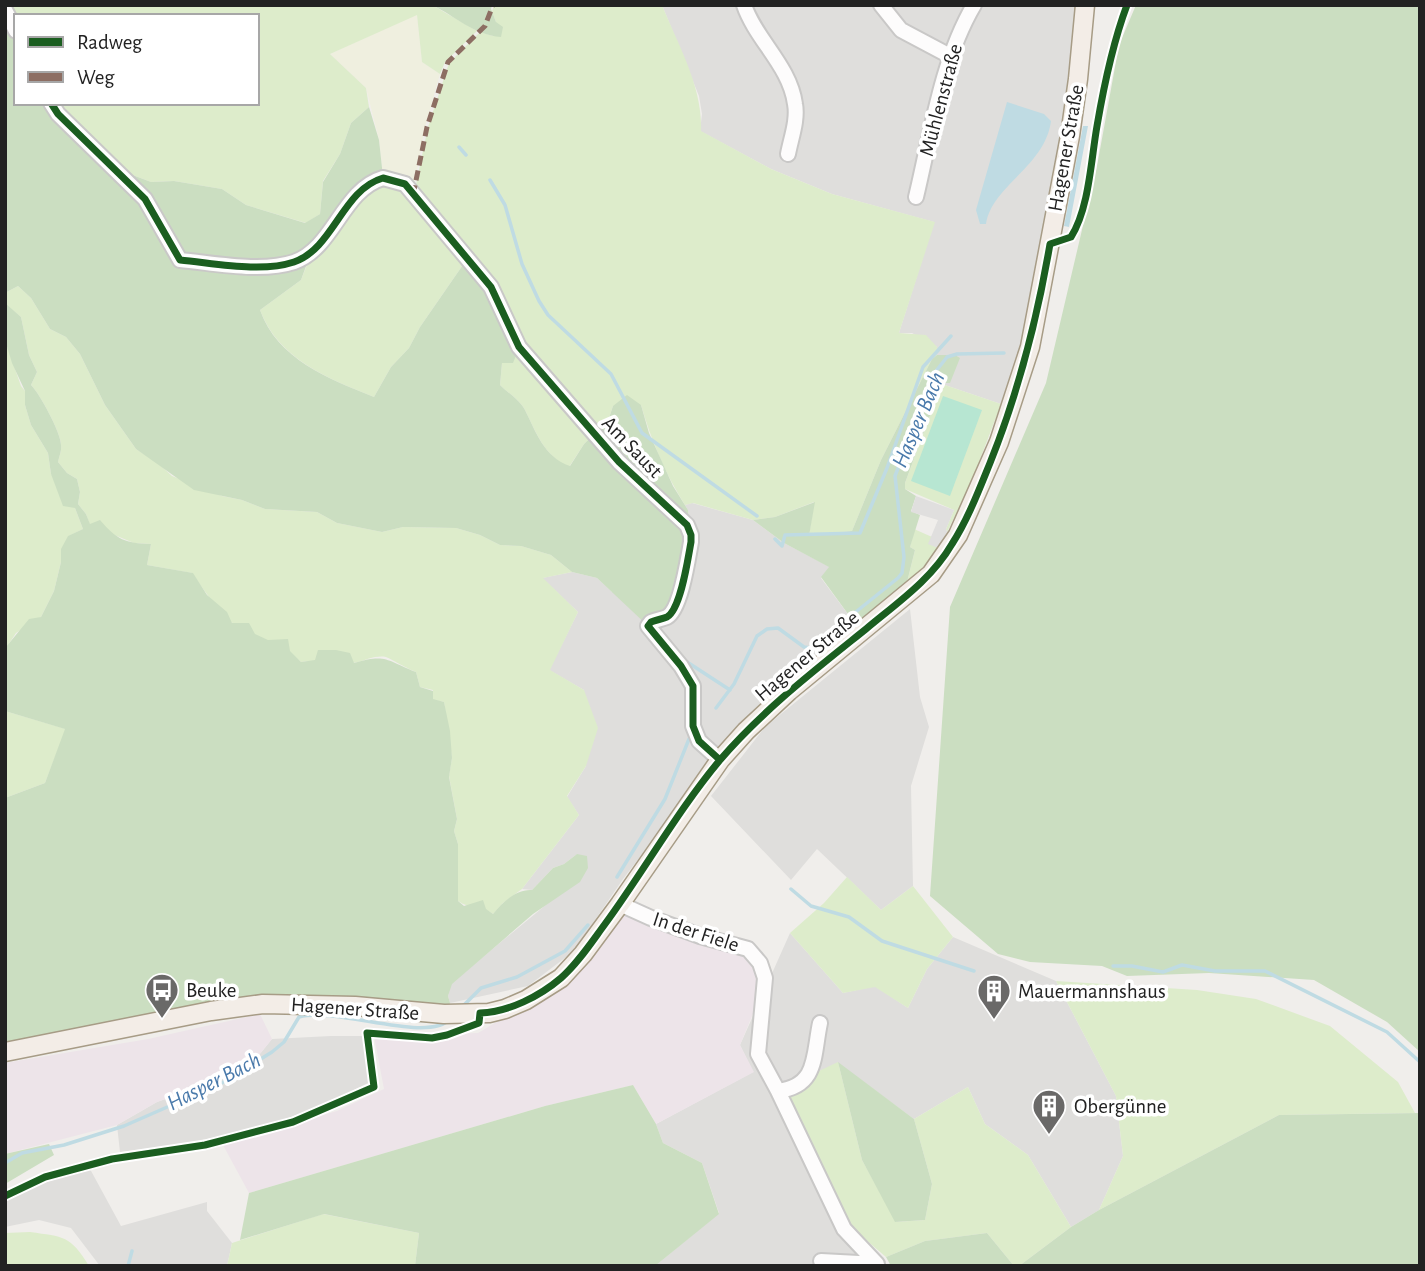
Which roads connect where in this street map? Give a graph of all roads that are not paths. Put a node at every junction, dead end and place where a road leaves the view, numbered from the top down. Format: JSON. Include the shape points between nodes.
{"nodes":[{"id":1,"x":744,"y":5,"type":"edge"},
{"id":2,"x":881,"y":5,"type":"edge"},
{"id":3,"x":974,"y":5,"type":"edge"},
{"id":4,"x":1085,"y":5,"type":"edge"},
{"id":5,"x":5,"y":10,"type":"edge"},
{"id":6,"x":14,"y":27,"type":"edge"},
{"id":7,"x":950,"y":56,"type":"junction"},
{"id":8,"x":53,"y":105,"type":"edge"},
{"id":9,"x":788,"y":154,"type":"dead end"},
{"id":10,"x":916,"y":197,"type":"dead end"},
{"id":11,"x":720,"y":760,"type":"junction"},
{"id":12,"x":620,"y":904,"type":"junction"},
{"id":13,"x":820,"y":1023,"type":"dead end"},
{"id":14,"x":5,"y":1052,"type":"edge"},
{"id":15,"x":778,"y":1091,"type":"junction"},
{"id":16,"x":821,"y":1261,"type":"dead end"}],
"edges":[{"from":1,"to":9,"type":"street","via":[[785,74],[795,104]]},
{"from":2,"to":7,"type":"street","via":[[901,30]]},
{"from":3,"to":7,"type":"street","name":"Mühlenstraße"},
{"from":4,"to":11,"type":"main road","name":"Hagener Straße","via":[[1072,124],[1038,310],[1014,398],[965,521],[931,574],[780,700]]},
{"from":5,"to":6,"type":"street"},
{"from":7,"to":10,"type":"street","name":"Mühlenstraße"},
{"from":8,"to":11,"type":"street","name":"Am Saust","via":[[145,199],[180,260],[273,267],[296,261],[314,249],[363,187],[383,178],[405,184],[491,287],[519,347],[619,462],[687,525],[691,542],[678,601],[673,612],[648,626],[692,686],[699,741]]},
{"from":11,"to":12,"type":"main road","name":"Hagener Straße"},
{"from":12,"to":14,"type":"main road","name":"Hagener Straße","via":[[561,978],[505,1009],[444,1014],[263,1004]]},
{"from":12,"to":15,"type":"street","name":"In der Fiele","via":[[700,936],[748,949],[760,963],[765,978],[758,1054]]},
{"from":13,"to":15,"type":"street","via":[[809,1077],[794,1089]]},
{"from":15,"to":16,"type":"street","name":"In der Fiele","via":[[844,1229],[877,1264]]}]}
